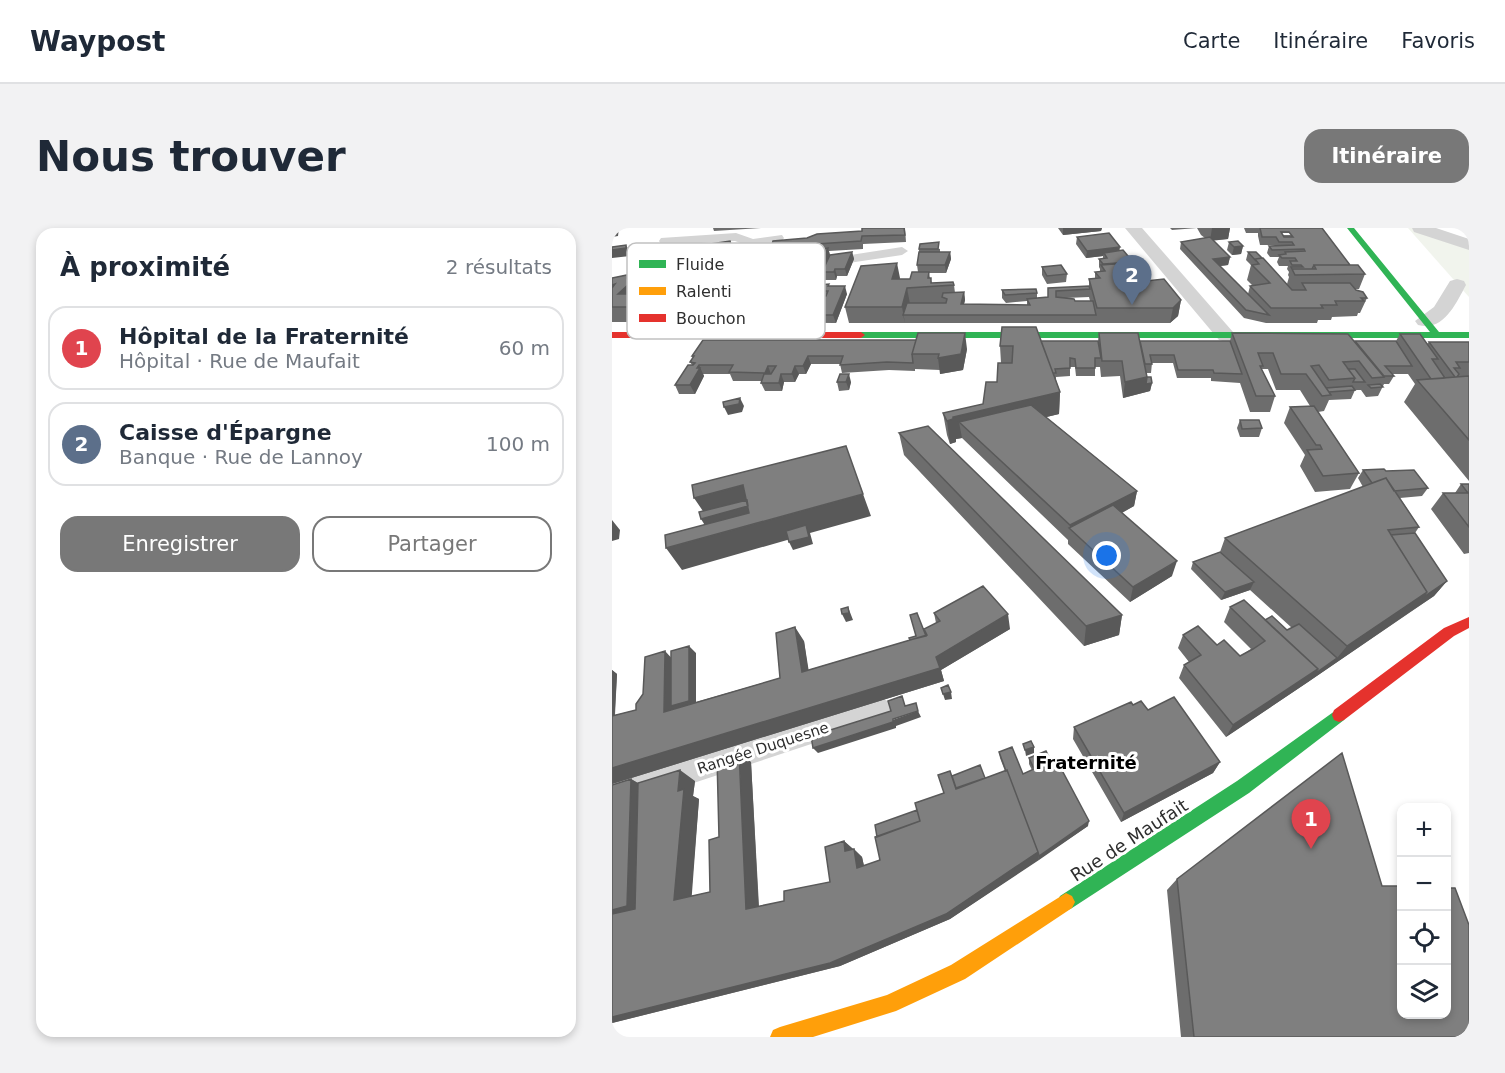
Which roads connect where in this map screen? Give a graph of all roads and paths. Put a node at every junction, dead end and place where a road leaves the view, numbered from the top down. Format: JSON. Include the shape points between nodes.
{"nodes":[{"id":1,"x":1133,"y":228,"type":"edge"},
{"id":2,"x":1350,"y":228,"type":"edge"},
{"id":3,"x":1420,"y":228,"type":"edge"},
{"id":4,"x":1444,"y":231,"type":"edge"},
{"id":5,"x":778,"y":238,"type":"edge"},
{"id":6,"x":665,"y":241,"type":"dead end"},
{"id":7,"x":752,"y":243,"type":"joint"},
{"id":8,"x":1469,"y":244,"type":"edge"},
{"id":9,"x":902,"y":251,"type":"dead end"},
{"id":10,"x":825,"y":262,"type":"edge"},
{"id":11,"x":1457,"y":285,"type":"dead end"},
{"id":12,"x":1431,"y":328,"type":"junction"},
{"id":13,"x":825,"y":335,"type":"edge"},
{"id":14,"x":1469,"y":335,"type":"edge"},
{"id":15,"x":1226,"y":336,"type":"junction"},
{"id":16,"x":1469,"y":622,"type":"edge"},
{"id":17,"x":880,"y":710,"type":"dead end"},
{"id":18,"x":612,"y":796,"type":"edge"},
{"id":19,"x":780,"y":1037,"type":"edge"}],
"edges":[{"from":1,"to":15,"type":"street"},
{"from":2,"to":12,"type":"main road"},
{"from":3,"to":4,"type":"street"},
{"from":4,"to":8,"type":"street"},
{"from":5,"to":7,"type":"lane"},
{"from":6,"to":7,"type":"lane","via":[[736,237]]},
{"from":9,"to":10,"type":"lane"},
{"from":11,"to":12,"type":"street"},
{"from":12,"to":14,"type":"main road"},
{"from":12,"to":15,"type":"main road"},
{"from":13,"to":15,"type":"main road"},
{"from":16,"to":19,"type":"main road","name":"Rue de Maufait","via":[[1449,632],[1233,793],[958,972],[889,1004]]},
{"from":17,"to":18,"type":"lane","name":"Rangée Duquesne"}]}
